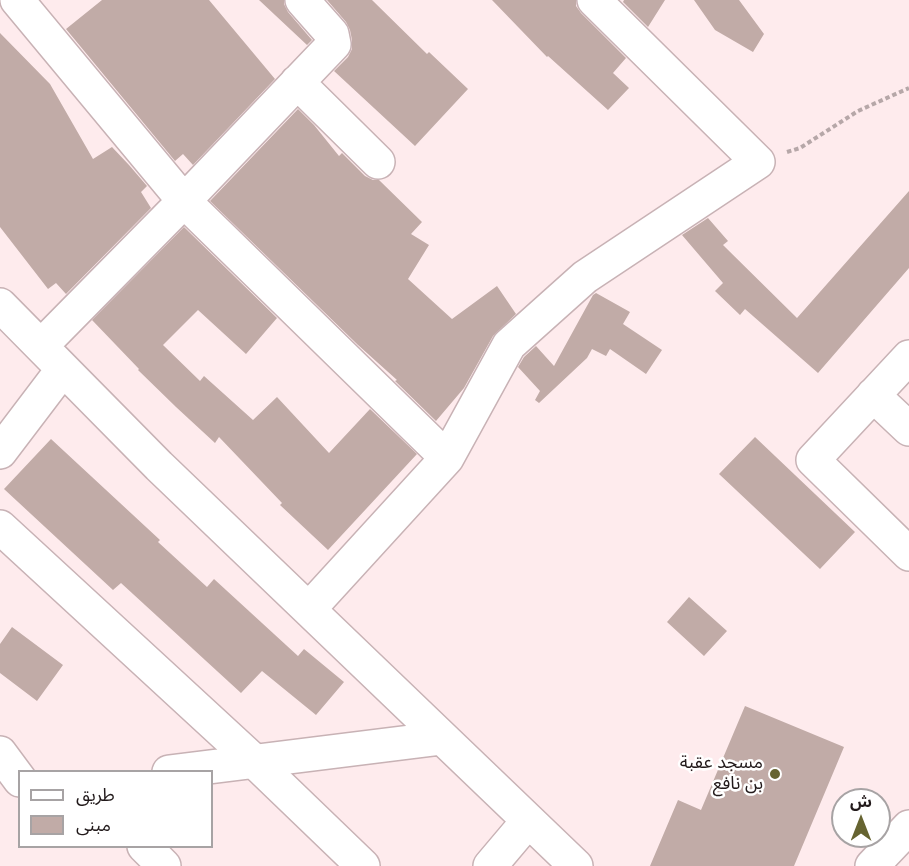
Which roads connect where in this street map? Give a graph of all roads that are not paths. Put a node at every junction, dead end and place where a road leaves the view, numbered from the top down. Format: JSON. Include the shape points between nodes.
{"nodes":[{"id":1,"x":16,"y":0,"type":"edge"},
{"id":2,"x":302,"y":0,"type":"edge"},
{"id":3,"x":594,"y":0,"type":"edge"},
{"id":4,"x":297,"y":82,"type":"junction"},
{"id":5,"x":378,"y":162,"type":"dead end"},
{"id":6,"x":184,"y":201,"type":"junction"},
{"id":7,"x":0,"y":306,"type":"edge"},
{"id":8,"x":41,"y":346,"type":"junction"},
{"id":9,"x":909,"y":357,"type":"edge"},
{"id":10,"x":63,"y":369,"type":"junction"},
{"id":11,"x":873,"y":395,"type":"junction"},
{"id":12,"x":909,"y":429,"type":"edge"},
{"id":13,"x":0,"y":452,"type":"edge"},
{"id":14,"x":447,"y":458,"type":"junction"},
{"id":15,"x":0,"y":527,"type":"edge"},
{"id":16,"x":909,"y":554,"type":"edge"},
{"id":17,"x":309,"y":609,"type":"junction"},
{"id":18,"x":442,"y":738,"type":"junction"},
{"id":19,"x":0,"y":753,"type":"edge"},
{"id":20,"x":254,"y":761,"type":"junction"},
{"id":21,"x":178,"y":770,"type":"edge"},
{"id":22,"x":18,"y":777,"type":"edge"},
{"id":23,"x":18,"y":790,"type":"edge"},
{"id":24,"x":0,"y":794,"type":"edge"},
{"id":25,"x":528,"y":821,"type":"junction"},
{"id":26,"x":909,"y":827,"type":"edge"},
{"id":27,"x":146,"y":848,"type":"edge"},
{"id":28,"x":164,"y":866,"type":"edge"},
{"id":29,"x":363,"y":866,"type":"edge"},
{"id":30,"x":490,"y":866,"type":"edge"},
{"id":31,"x":576,"y":866,"type":"edge"},
{"id":32,"x":872,"y":866,"type":"edge"}],
"edges":[{"from":1,"to":6,"type":"street"},
{"from":2,"to":4,"type":"street","via":[[332,34],[334,44]]},
{"from":3,"to":14,"type":"street","via":[[758,162],[585,277],[509,345]]},
{"from":4,"to":5,"type":"street"},
{"from":4,"to":6,"type":"street"},
{"from":6,"to":8,"type":"street"},
{"from":6,"to":14,"type":"street"},
{"from":7,"to":8,"type":"street"},
{"from":8,"to":10,"type":"street"},
{"from":9,"to":11,"type":"street"},
{"from":10,"to":13,"type":"street"},
{"from":10,"to":17,"type":"street"},
{"from":11,"to":12,"type":"street"},
{"from":11,"to":16,"type":"street","via":[[813,460]]},
{"from":14,"to":17,"type":"street"},
{"from":15,"to":20,"type":"street"},
{"from":17,"to":18,"type":"street"},
{"from":18,"to":20,"type":"street"},
{"from":18,"to":25,"type":"street"},
{"from":19,"to":22,"type":"street"},
{"from":20,"to":21,"type":"street"},
{"from":20,"to":29,"type":"street"},
{"from":23,"to":24,"type":"street"},
{"from":25,"to":30,"type":"street"},
{"from":25,"to":31,"type":"street"},
{"from":26,"to":32,"type":"street"},
{"from":27,"to":28,"type":"street"}]}
